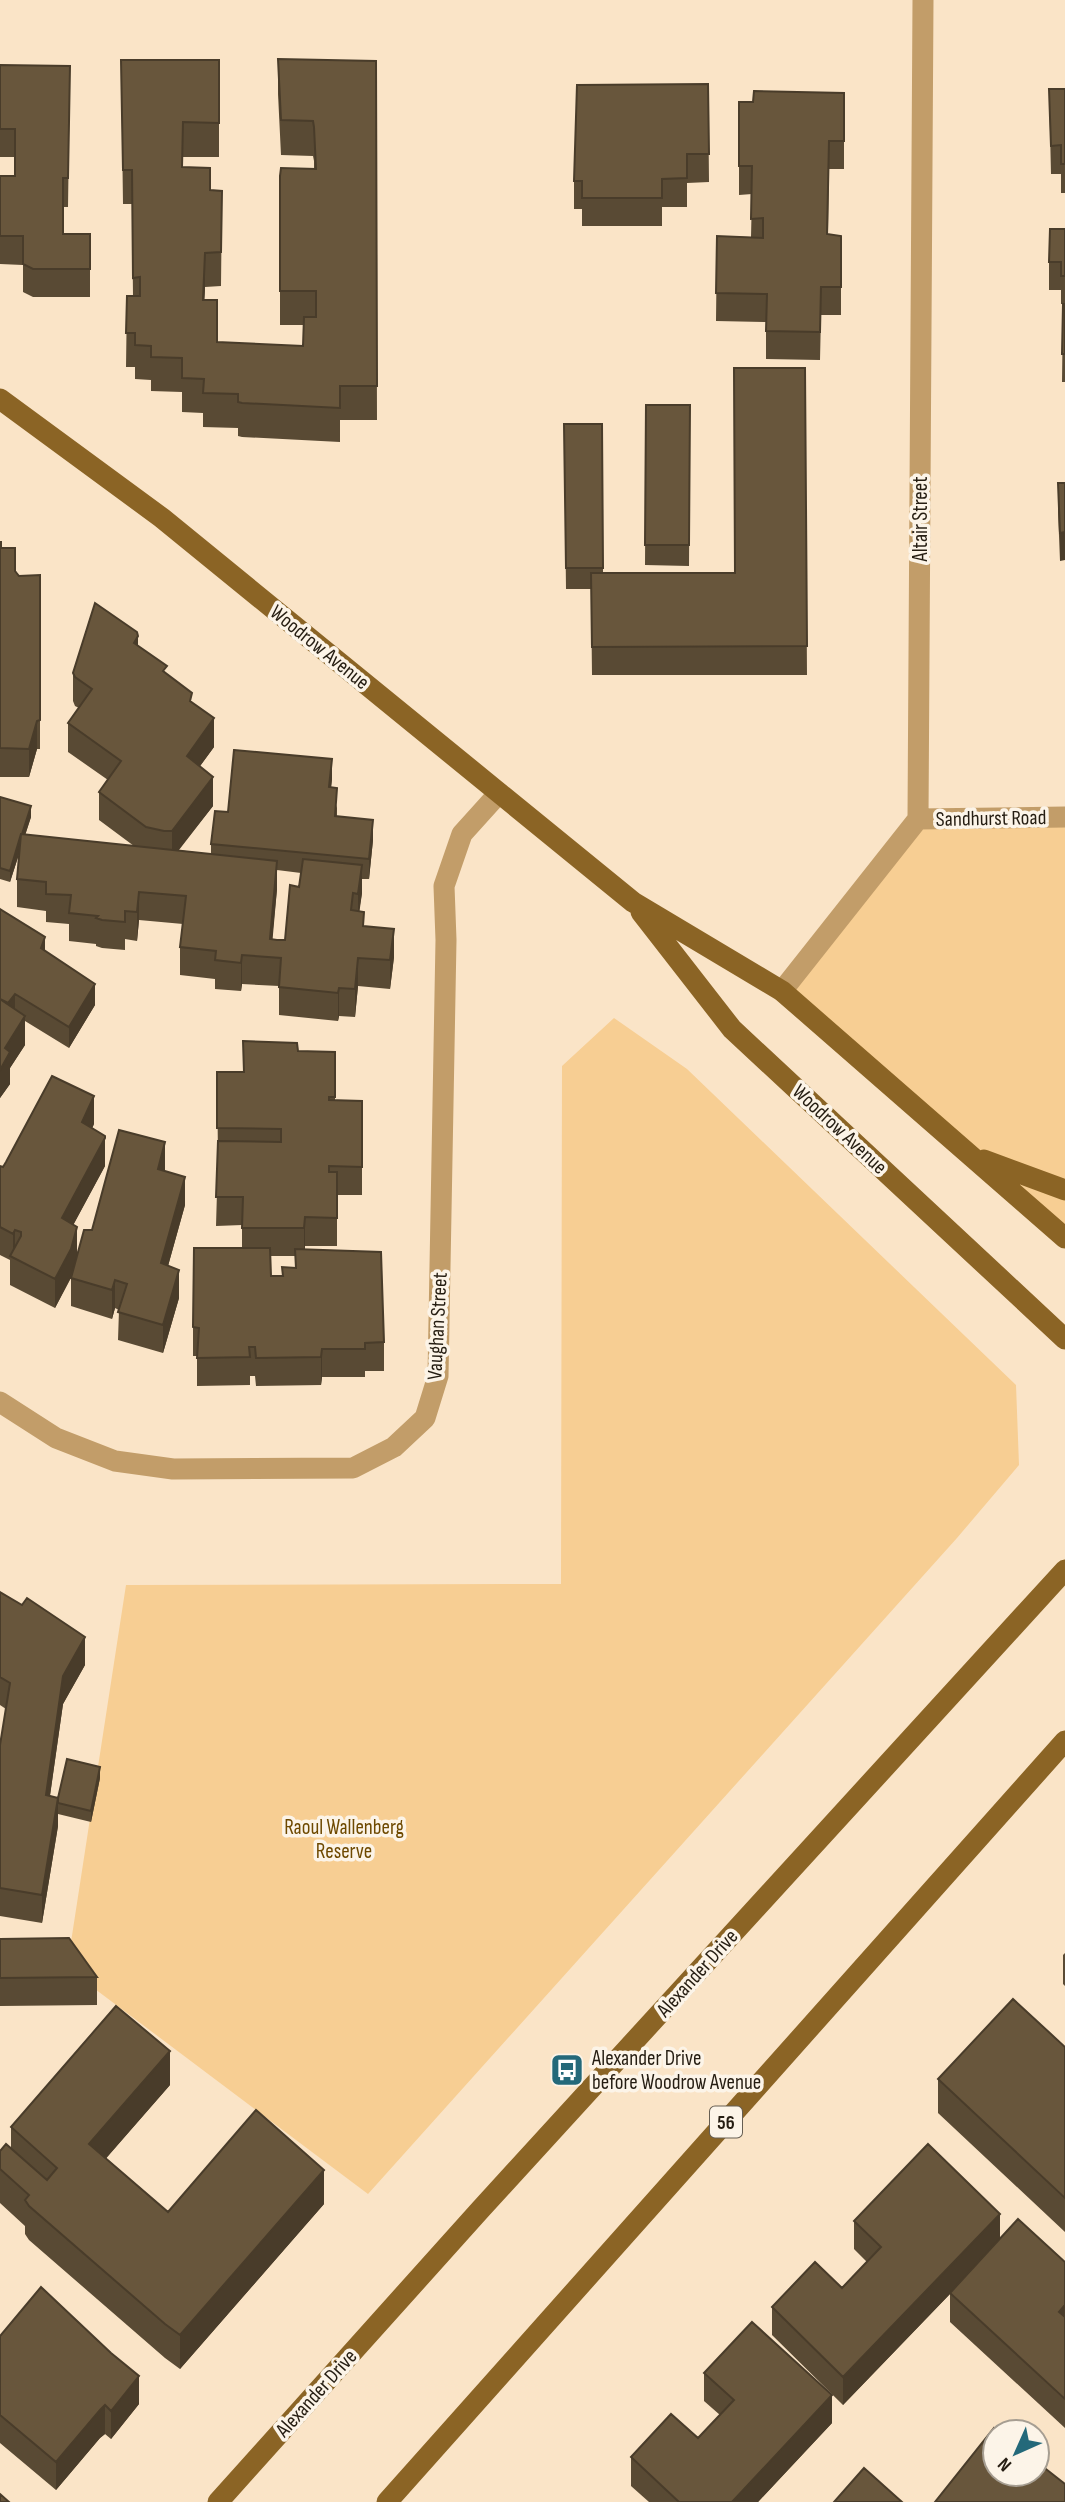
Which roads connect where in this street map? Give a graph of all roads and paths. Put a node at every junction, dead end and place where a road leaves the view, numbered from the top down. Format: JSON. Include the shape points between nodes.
{"nodes":[{"id":1,"x":923,"y":0,"type":"edge"},
{"id":2,"x":0,"y":399,"type":"edge"},
{"id":3,"x":499,"y":793,"type":"junction"},
{"id":4,"x":1065,"y":817,"type":"edge"},
{"id":5,"x":918,"y":819,"type":"junction"},
{"id":6,"x":633,"y":902,"type":"junction"},
{"id":7,"x":782,"y":991,"type":"junction"},
{"id":8,"x":969,"y":1155,"type":"junction"},
{"id":9,"x":1065,"y":1190,"type":"edge"},
{"id":10,"x":1065,"y":1238,"type":"edge"},
{"id":11,"x":1065,"y":1339,"type":"edge"},
{"id":12,"x":0,"y":1402,"type":"edge"},
{"id":13,"x":1065,"y":1570,"type":"edge"},
{"id":14,"x":1065,"y":1741,"type":"edge"},
{"id":15,"x":218,"y":2502,"type":"edge"},
{"id":16,"x":387,"y":2502,"type":"edge"}],
"edges":[{"from":1,"to":5,"type":"street","name":"Altair Street"},
{"from":2,"to":3,"type":"main road","name":"Woodrow Avenue","via":[[163,518]]},
{"from":3,"to":6,"type":"main road","name":"Woodrow Avenue"},
{"from":3,"to":12,"type":"street","name":"Vaughan Street","via":[[462,834],[444,886],[438,1376],[425,1418],[394,1447],[353,1468],[173,1469],[115,1461],[56,1438]]},
{"from":4,"to":5,"type":"street","name":"Sandhurst Road"},
{"from":5,"to":7,"type":"street"},
{"from":6,"to":7,"type":"main road","name":"Woodrow Avenue"},
{"from":6,"to":11,"type":"main road","name":"Woodrow Avenue","via":[[732,1029]]},
{"from":7,"to":8,"type":"main road","name":"Woodrow Avenue"},
{"from":8,"to":9,"type":"main road"},
{"from":8,"to":10,"type":"main road","name":"Woodrow Avenue"},
{"from":13,"to":15,"type":"main road","name":"Alexander Drive"},
{"from":14,"to":16,"type":"main road","number":"56"}]}
